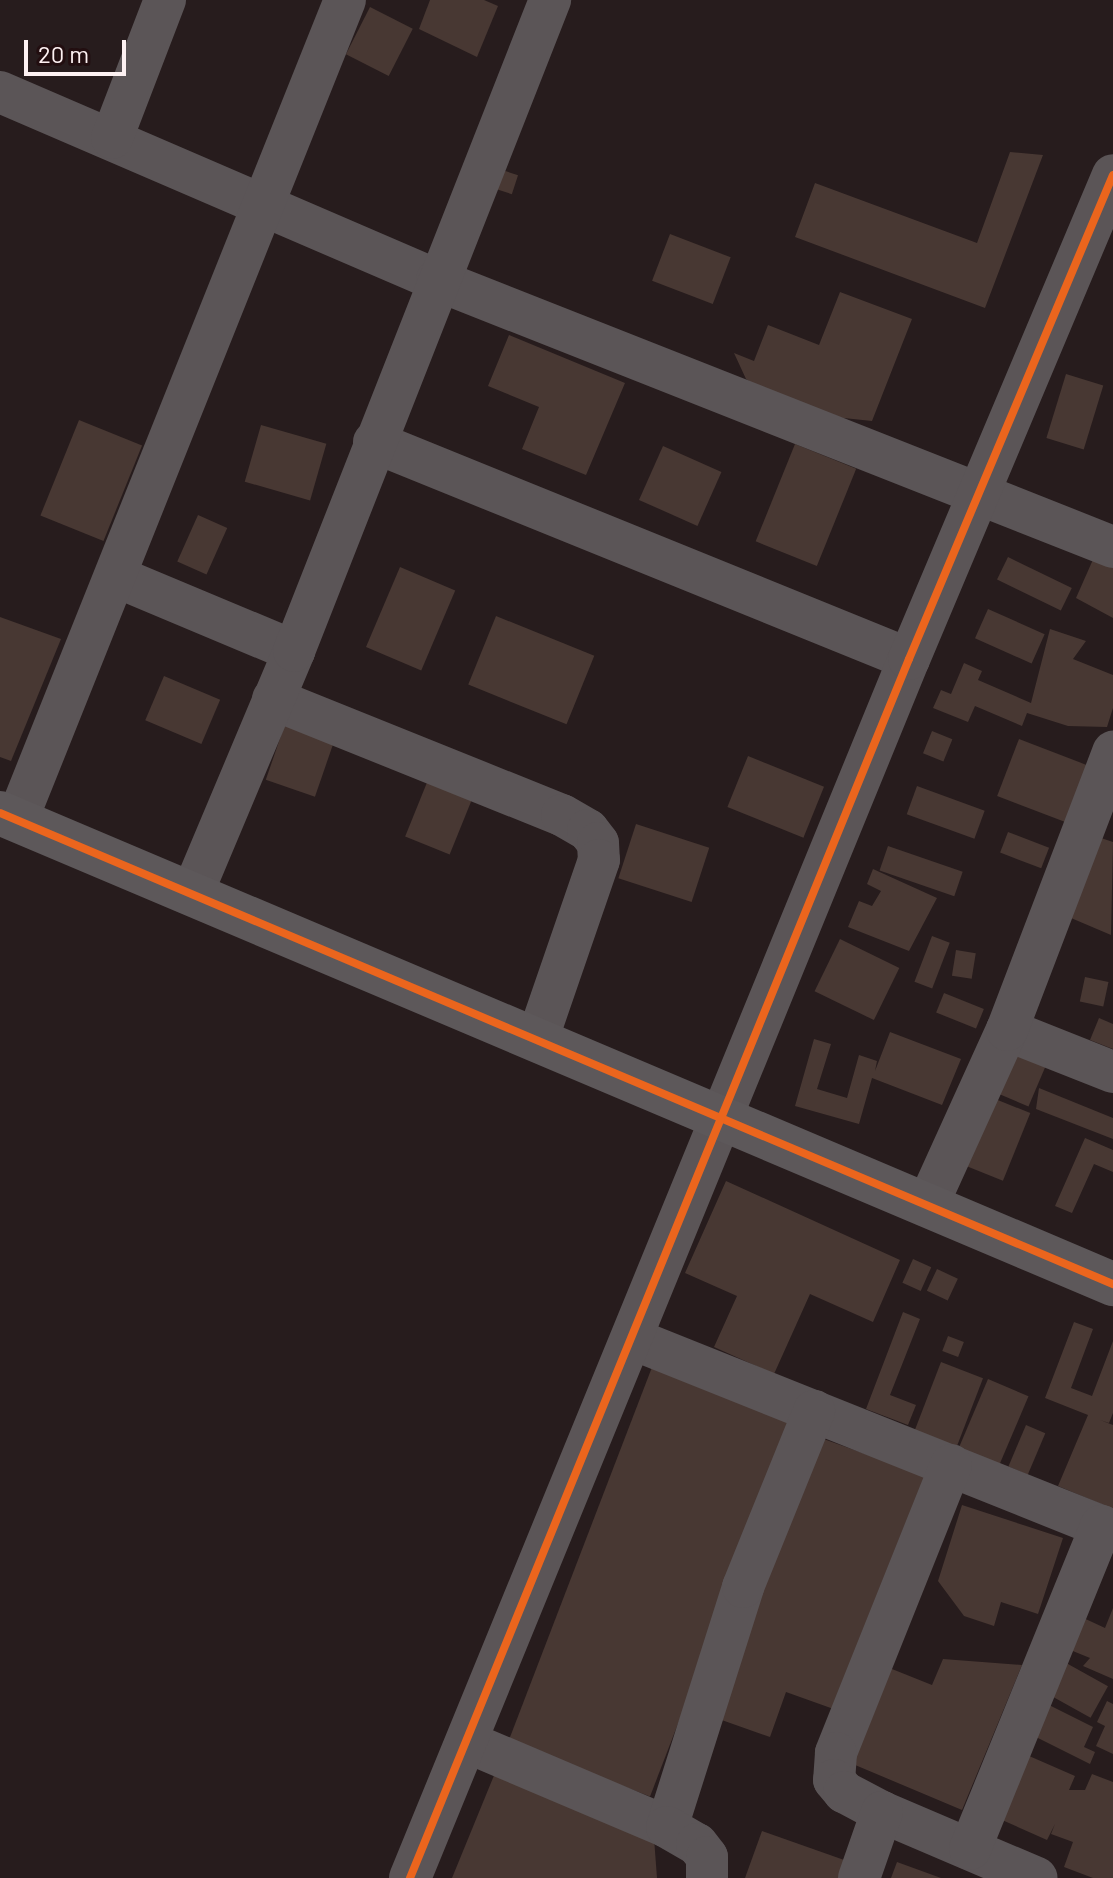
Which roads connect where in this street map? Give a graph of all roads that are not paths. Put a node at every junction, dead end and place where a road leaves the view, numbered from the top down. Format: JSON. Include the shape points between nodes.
{"nodes":[{"id":1,"x":165,"y":0,"type":"edge"},
{"id":2,"x":345,"y":0,"type":"edge"},
{"id":3,"x":550,"y":0,"type":"edge"},
{"id":4,"x":0,"y":92,"type":"edge"},
{"id":5,"x":112,"y":138,"type":"junction"},
{"id":6,"x":1113,"y":175,"type":"edge"},
{"id":7,"x":264,"y":203,"type":"junction"},
{"id":8,"x":437,"y":280,"type":"junction"},
{"id":9,"x":374,"y":442,"type":"junction"},
{"id":10,"x":982,"y":492,"type":"junction"},
{"id":11,"x":1113,"y":547,"type":"edge"},
{"id":12,"x":117,"y":577,"type":"junction"},
{"id":13,"x":294,"y":651,"type":"junction"},
{"id":14,"x":909,"y":659,"type":"junction"},
{"id":15,"x":273,"y":699,"type":"junction"},
{"id":16,"x":1113,"y":752,"type":"edge"},
{"id":17,"x":8,"y":816,"type":"edge"},
{"id":18,"x":192,"y":894,"type":"junction"},
{"id":19,"x":1007,"y":1030,"type":"junction"},
{"id":20,"x":537,"y":1040,"type":"junction"},
{"id":21,"x":1113,"y":1072,"type":"edge"},
{"id":22,"x":723,"y":1119,"type":"junction"},
{"id":23,"x":927,"y":1206,"type":"junction"},
{"id":24,"x":1113,"y":1284,"type":"edge"},
{"id":25,"x":633,"y":1339,"type":"junction"},
{"id":26,"x":814,"y":1411,"type":"junction"},
{"id":27,"x":951,"y":1465,"type":"junction"},
{"id":28,"x":1107,"y":1528,"type":"edge"},
{"id":29,"x":467,"y":1742,"type":"junction"},
{"id":30,"x":882,"y":1812,"type":"junction"},
{"id":31,"x":667,"y":1827,"type":"junction"},
{"id":32,"x":970,"y":1849,"type":"junction"},
{"id":33,"x":410,"y":1878,"type":"edge"},
{"id":34,"x":707,"y":1878,"type":"edge"},
{"id":35,"x":859,"y":1878,"type":"edge"},
{"id":36,"x":1037,"y":1878,"type":"edge"}],
"edges":[{"from":1,"to":5,"type":"street"},
{"from":2,"to":7,"type":"street"},
{"from":3,"to":8,"type":"street"},
{"from":4,"to":5,"type":"street"},
{"from":5,"to":7,"type":"street"},
{"from":6,"to":10,"type":"street"},
{"from":7,"to":8,"type":"street"},
{"from":7,"to":12,"type":"street"},
{"from":8,"to":9,"type":"street"},
{"from":8,"to":10,"type":"street"},
{"from":9,"to":13,"type":"street"},
{"from":9,"to":14,"type":"street"},
{"from":10,"to":11,"type":"street"},
{"from":10,"to":14,"type":"street"},
{"from":12,"to":13,"type":"street"},
{"from":12,"to":17,"type":"street"},
{"from":13,"to":15,"type":"street"},
{"from":14,"to":22,"type":"street"},
{"from":15,"to":18,"type":"street"},
{"from":15,"to":20,"type":"street","via":[[588,830],[598,843],[599,860]]},
{"from":16,"to":19,"type":"street"},
{"from":17,"to":18,"type":"street"},
{"from":18,"to":20,"type":"street"},
{"from":19,"to":21,"type":"street"},
{"from":19,"to":23,"type":"street"},
{"from":20,"to":22,"type":"street"},
{"from":22,"to":23,"type":"street"},
{"from":22,"to":25,"type":"street"},
{"from":23,"to":24,"type":"street"},
{"from":25,"to":26,"type":"street"},
{"from":25,"to":29,"type":"street"},
{"from":26,"to":27,"type":"street"},
{"from":26,"to":31,"type":"street","via":[[743,1587]]},
{"from":27,"to":28,"type":"street"},
{"from":27,"to":30,"type":"street","via":[[833,1767],[834,1780],[844,1792]]},
{"from":28,"to":32,"type":"street"},
{"from":29,"to":31,"type":"street"},
{"from":29,"to":33,"type":"street"},
{"from":30,"to":32,"type":"street"},
{"from":30,"to":35,"type":"street"},
{"from":31,"to":34,"type":"street","via":[[697,1844],[707,1857]]},
{"from":32,"to":36,"type":"street"}]}
